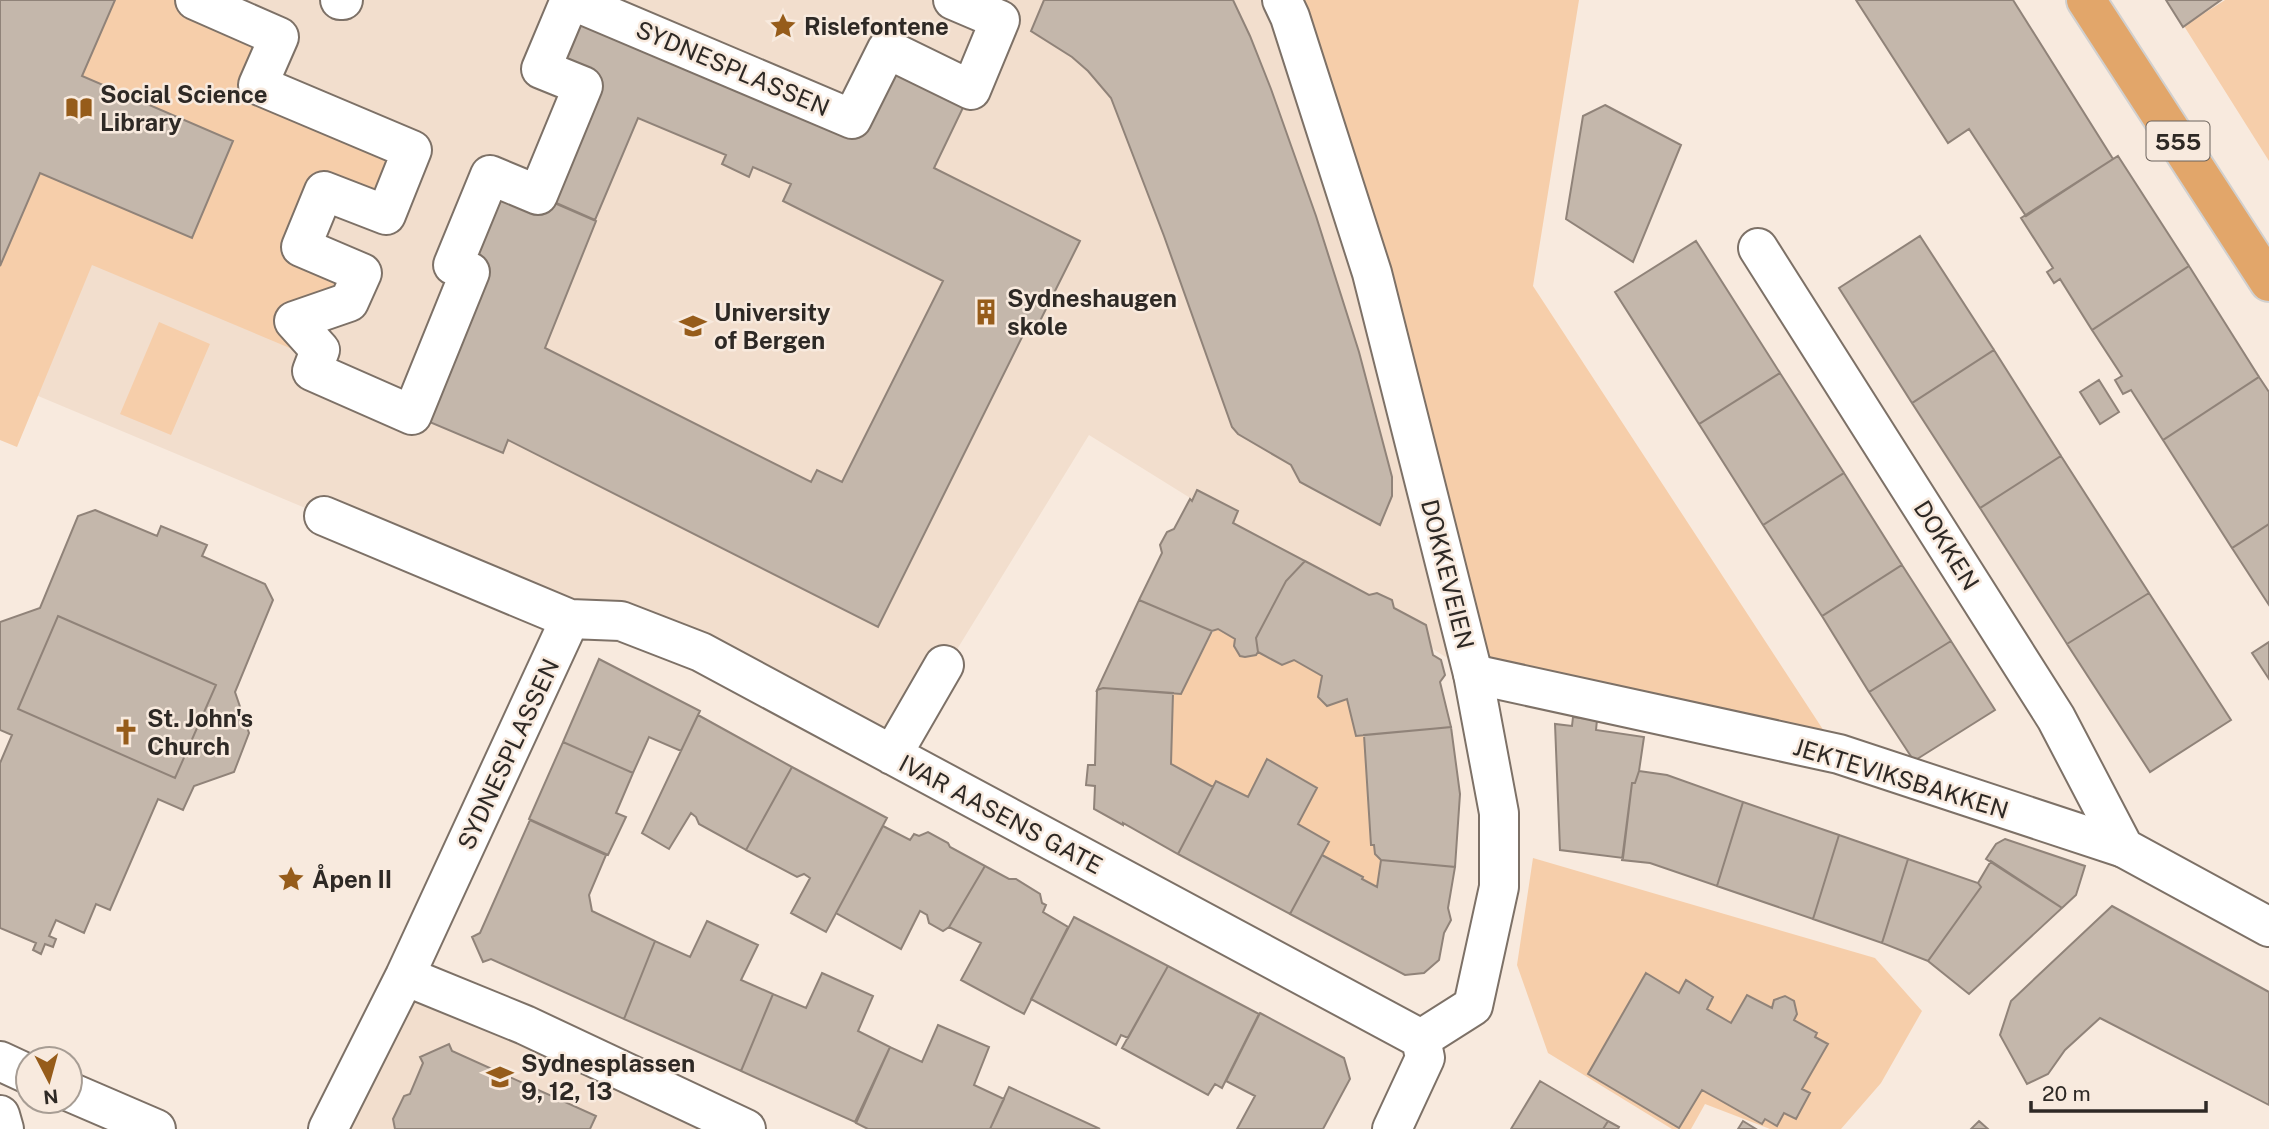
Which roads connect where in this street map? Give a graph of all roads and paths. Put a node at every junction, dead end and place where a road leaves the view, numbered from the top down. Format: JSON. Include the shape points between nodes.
{"nodes":[{"id":1,"x":195,"y":0,"type":"edge"},
{"id":2,"x":570,"y":0,"type":"edge"},
{"id":3,"x":953,"y":0,"type":"edge"},
{"id":4,"x":1282,"y":0,"type":"edge"},
{"id":5,"x":2087,"y":0,"type":"edge"},
{"id":6,"x":1758,"y":248,"type":"dead end"},
{"id":7,"x":2269,"y":282,"type":"edge"},
{"id":8,"x":324,"y":516,"type":"dead end"},
{"id":9,"x":570,"y":619,"type":"junction"},
{"id":10,"x":944,"y":665,"type":"dead end"},
{"id":11,"x":1474,"y":674,"type":"junction"},
{"id":12,"x":892,"y":755,"type":"junction"},
{"id":13,"x":2124,"y":848,"type":"junction"},
{"id":14,"x":2269,"y":927,"type":"edge"},
{"id":15,"x":405,"y":976,"type":"junction"},
{"id":16,"x":1422,"y":1040,"type":"junction"},
{"id":17,"x":84,"y":1098,"type":"edge"},
{"id":18,"x":0,"y":1115,"type":"edge"},
{"id":19,"x":4,"y":1129,"type":"edge"},
{"id":20,"x":156,"y":1129,"type":"edge"},
{"id":21,"x":328,"y":1129,"type":"edge"},
{"id":22,"x":746,"y":1129,"type":"edge"},
{"id":23,"x":1392,"y":1129,"type":"edge"}],
"edges":[{"from":1,"to":2,"type":"street","name":"SYDNESPLASSEN","via":[[279,37],[258,85],[412,150],[386,215],[324,191],[301,247],[362,273],[349,302],[294,321],[320,350],[312,371],[412,415],[470,272],[453,265],[490,175],[538,195],[583,86],[541,69]]},
{"from":2,"to":3,"type":"street","name":"SYDNESPLASSEN","via":[[852,118],[887,50],[971,90],[1000,20]]},
{"from":4,"to":11,"type":"street","name":"DOKKEVEIEN","via":[[1372,273]]},
{"from":5,"to":7,"type":"highway","number":"555"},
{"from":6,"to":13,"type":"street","name":"DOKKEN","via":[[2056,718]]},
{"from":8,"to":9,"type":"street"},
{"from":9,"to":12,"type":"street","name":"IVAR AASENS GATE","via":[[621,621],[701,652]]},
{"from":9,"to":15,"type":"street","name":"SYDNESPLASSEN"},
{"from":10,"to":12,"type":"street"},
{"from":11,"to":13,"type":"street","name":"JEKTEVIKSBAKKEN","via":[[1839,754]]},
{"from":11,"to":16,"type":"street","name":"DOKKEVEIEN","via":[[1499,813],[1499,887],[1473,1006]]},
{"from":12,"to":16,"type":"street","name":"IVAR AASENS GATE"},
{"from":13,"to":14,"type":"street","name":"JEKTEVIKSBAKKEN"},
{"from":15,"to":21,"type":"street","name":"SYDNESPLASSEN"},
{"from":15,"to":22,"type":"street","via":[[524,1025]]},
{"from":16,"to":23,"type":"street","via":[[1425,1058]]},
{"from":17,"to":20,"type":"street"},
{"from":18,"to":19,"type":"street"}]}
